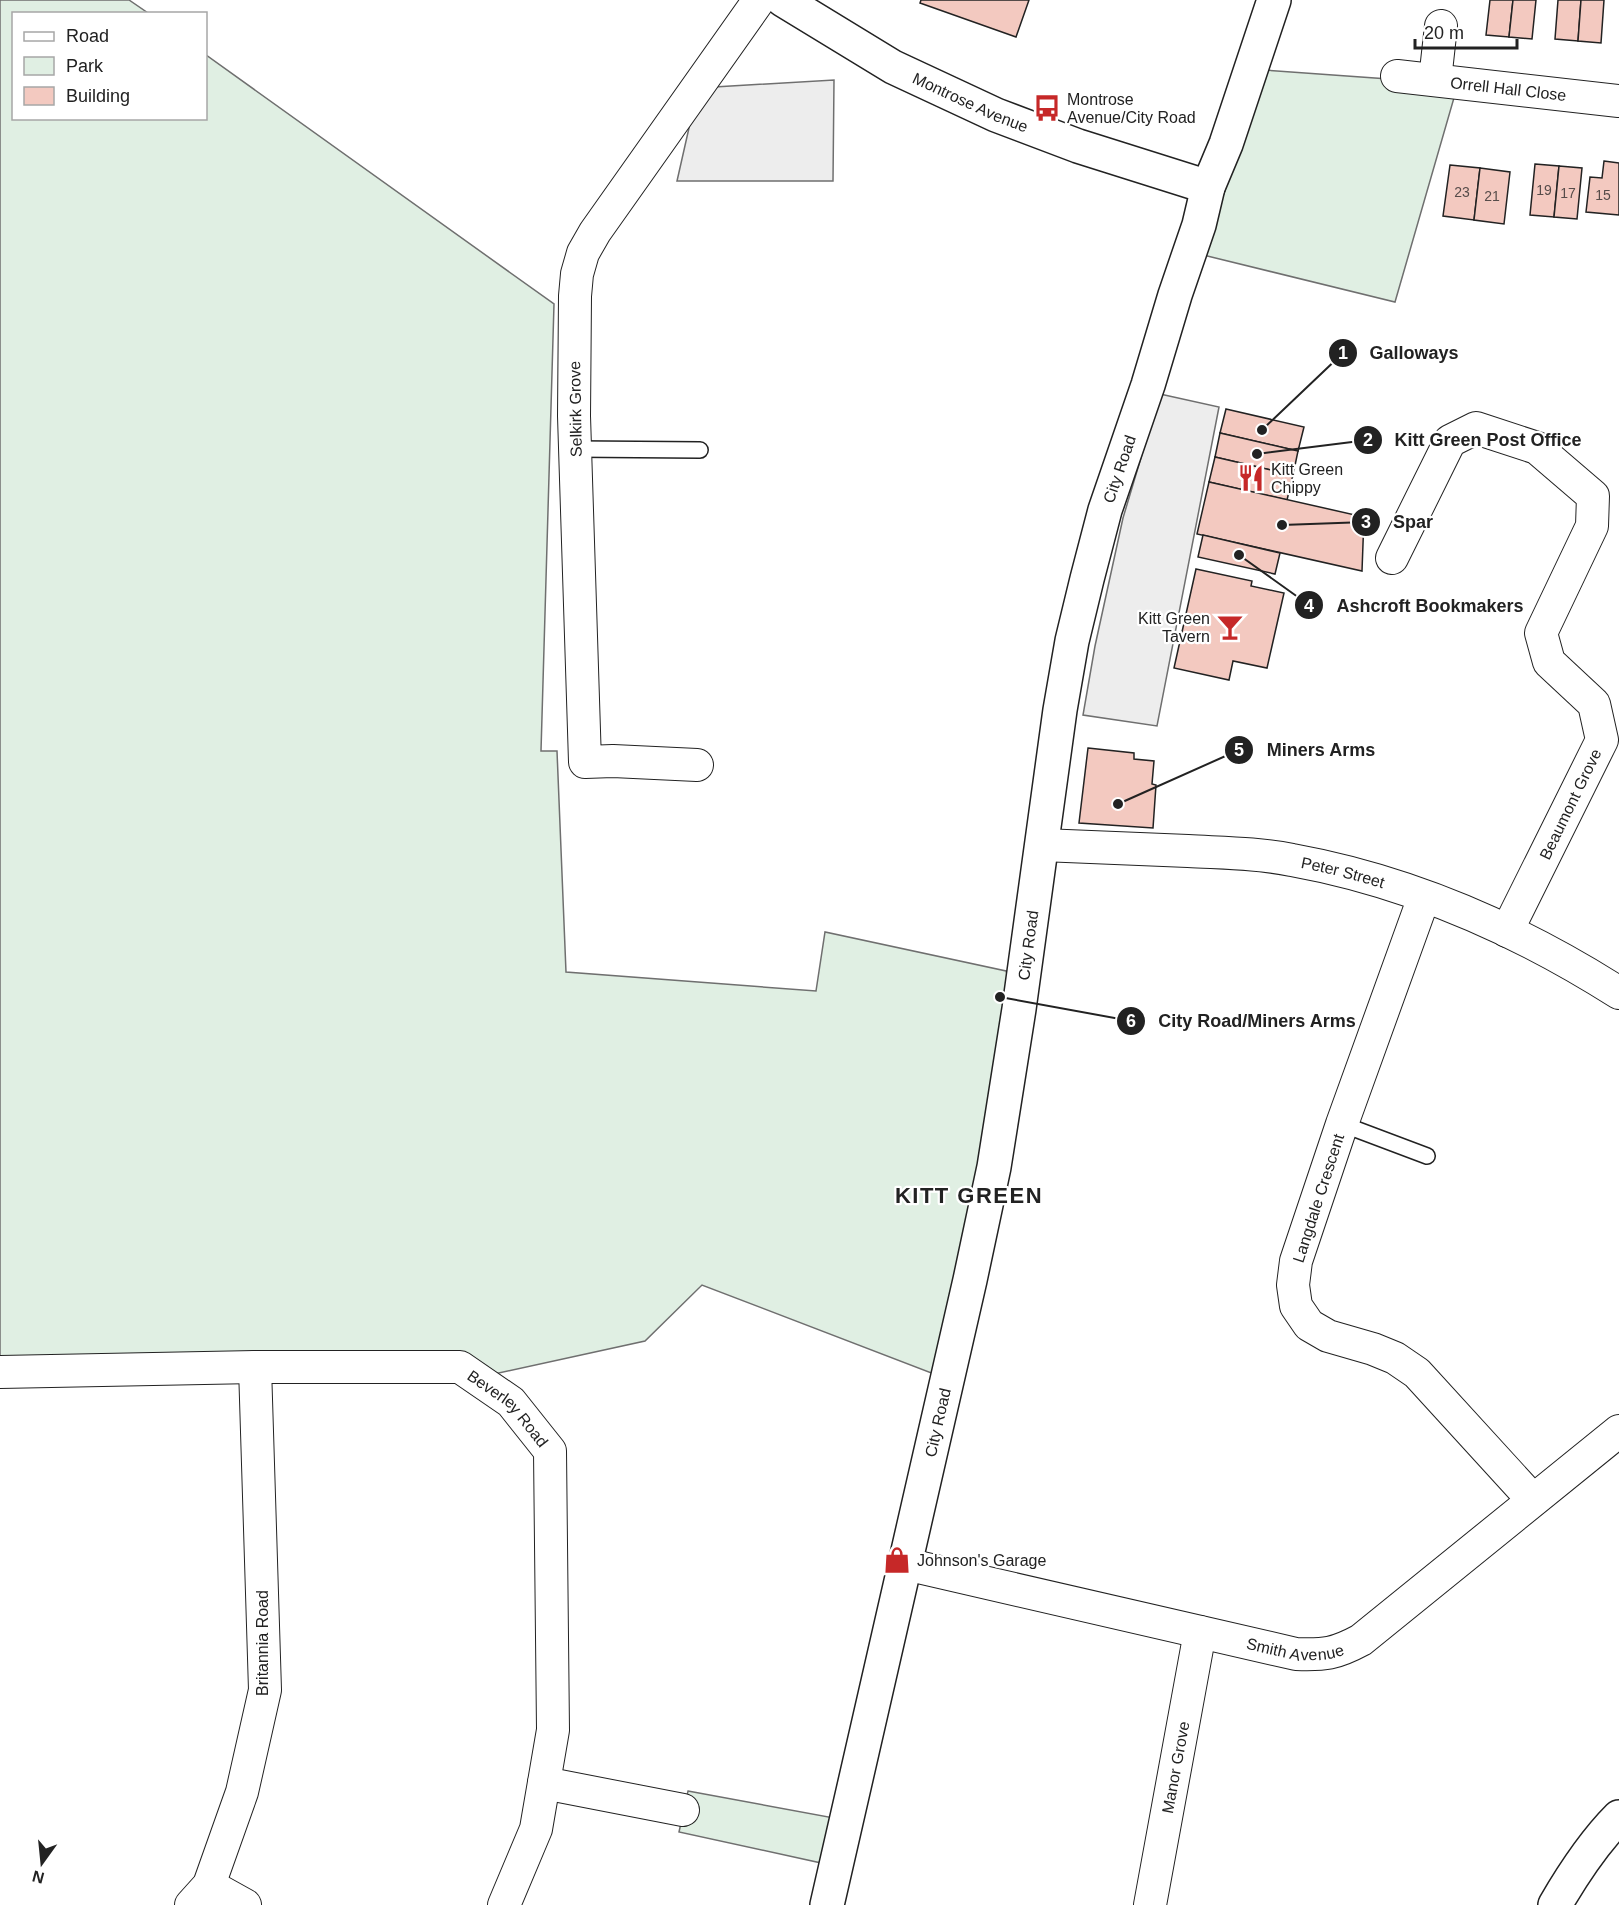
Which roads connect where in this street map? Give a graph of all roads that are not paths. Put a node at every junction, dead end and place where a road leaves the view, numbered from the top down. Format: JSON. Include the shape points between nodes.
{"nodes":[{"id":1,"x":759,"y":0,"type":"edge"},
{"id":2,"x":783,"y":0,"type":"edge"},
{"id":3,"x":1274,"y":0,"type":"edge"},
{"id":4,"x":1441,"y":26,"type":"dead end"},
{"id":5,"x":1397,"y":76,"type":"dead end"},
{"id":6,"x":1435,"y":80,"type":"junction"},
{"id":7,"x":1619,"y":101,"type":"edge"},
{"id":8,"x":1208,"y":187,"type":"junction"},
{"id":9,"x":575,"y":449,"type":"junction"},
{"id":10,"x":700,"y":450,"type":"dead end"},
{"id":11,"x":1392,"y":558,"type":"dead end"},
{"id":12,"x":697,"y":765,"type":"dead end"},
{"id":13,"x":1042,"y":845,"type":"junction"},
{"id":14,"x":1424,"y":897,"type":"junction"},
{"id":15,"x":1507,"y":931,"type":"junction"},
{"id":16,"x":1619,"y":993,"type":"edge"},
{"id":17,"x":1342,"y":1124,"type":"junction"},
{"id":18,"x":1427,"y":1156,"type":"dead end"},
{"id":19,"x":255,"y":1366,"type":"junction"},
{"id":20,"x":0,"y":1372,"type":"edge"},
{"id":21,"x":1619,"y":1431,"type":"edge"},
{"id":22,"x":1533,"y":1500,"type":"junction"},
{"id":23,"x":904,"y":1564,"type":"junction"},
{"id":24,"x":1200,"y":1632,"type":"junction"},
{"id":25,"x":544,"y":1783,"type":"junction"},
{"id":26,"x":683,"y":1810,"type":"dead end"},
{"id":27,"x":1619,"y":1817,"type":"edge"},
{"id":28,"x":200,"y":1895,"type":"edge"},
{"id":29,"x":245,"y":1905,"type":"edge"},
{"id":30,"x":504,"y":1905,"type":"edge"},
{"id":31,"x":827,"y":1905,"type":"edge"},
{"id":32,"x":1150,"y":1905,"type":"edge"},
{"id":33,"x":1555,"y":1905,"type":"edge"}],
"edges":[{"from":1,"to":9,"type":"street","name":"Selkirk Grove","via":[[583,253],[575,296]]},
{"from":2,"to":8,"type":"street","name":"Montrose Avenue","via":[[893,66],[996,115]]},
{"from":3,"to":8,"type":"street","name":"City Road"},
{"from":4,"to":6,"type":"street"},
{"from":5,"to":6,"type":"street","name":"Orrell Hall Close"},
{"from":6,"to":7,"type":"street","name":"Orrell Hall Close"},
{"from":8,"to":13,"type":"street","name":"City Road","via":[[1105,510],[1087,579],[1060,710]]},
{"from":9,"to":10,"type":"lane"},
{"from":9,"to":12,"type":"street","name":"Selkirk Grove","via":[[585,762]]},
{"from":11,"to":15,"type":"street","name":"Beaumont Grove","via":[[1450,441],[1476,428],[1537,448],[1593,496],[1592,526],[1541,633],[1549,662],[1594,704],[1602,740]]},
{"from":13,"to":14,"type":"street","name":"Peter Street","via":[[1291,859],[1377,880]]},
{"from":13,"to":23,"type":"street","name":"City Road","via":[[994,1167]]},
{"from":14,"to":15,"type":"street","name":"Peter Street"},
{"from":14,"to":17,"type":"street","name":"Langdale Crescent"},
{"from":15,"to":16,"type":"street","name":"Peter Street","via":[[1555,954]]},
{"from":17,"to":18,"type":"lane"},
{"from":17,"to":22,"type":"street","name":"Langdale Crescent","via":[[1296,1261],[1296,1306],[1309,1325],[1328,1336],[1395,1358],[1417,1373]]},
{"from":19,"to":20,"type":"street","name":"Beverley Road"},
{"from":19,"to":25,"type":"street","name":"Beverley Road","via":[[460,1367],[511,1402],[550,1450],[553,1730]]},
{"from":19,"to":28,"type":"street","name":"Britannia Road","via":[[265,1690],[242,1792]]},
{"from":21,"to":22,"type":"street","name":"Smith Avenue"},
{"from":22,"to":24,"type":"street","name":"Smith Avenue","via":[[1361,1640],[1342,1650],[1326,1655],[1296,1654]]},
{"from":23,"to":24,"type":"street","name":"Smith Avenue"},
{"from":23,"to":31,"type":"street","name":"City Road"},
{"from":24,"to":32,"type":"street","name":"Manor Grove"},
{"from":25,"to":26,"type":"street"},
{"from":25,"to":30,"type":"street","name":"Beverley Road","via":[[536,1829]]},
{"from":27,"to":33,"type":"street","via":[[1573,1874]]},
{"from":28,"to":29,"type":"street"}]}
